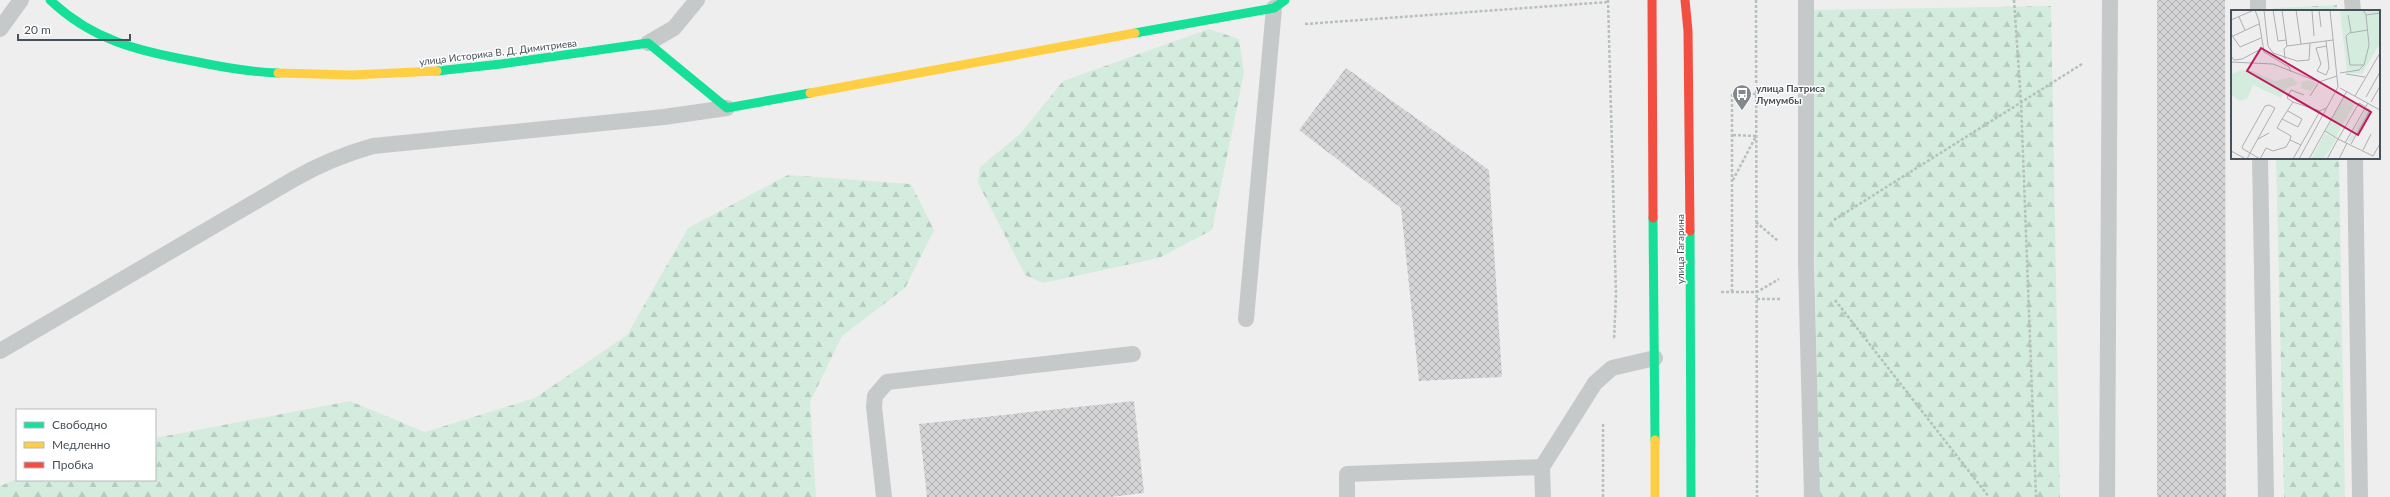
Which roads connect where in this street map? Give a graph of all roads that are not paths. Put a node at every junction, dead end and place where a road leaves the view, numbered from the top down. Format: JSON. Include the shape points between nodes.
{"nodes":[{"id":1,"x":21,"y":0,"type":"edge"},
{"id":2,"x":50,"y":0,"type":"edge"},
{"id":3,"x":697,"y":0,"type":"edge"},
{"id":4,"x":1652,"y":0,"type":"edge"},
{"id":5,"x":1685,"y":0,"type":"edge"},
{"id":6,"x":1806,"y":0,"type":"edge"},
{"id":7,"x":2110,"y":0,"type":"edge"},
{"id":8,"x":2352,"y":0,"type":"edge"},
{"id":9,"x":1280,"y":4,"type":"edge"},
{"id":10,"x":2353,"y":10,"type":"edge"},
{"id":11,"x":0,"y":29,"type":"edge"},
{"id":12,"x":648,"y":43,"type":"junction"},
{"id":13,"x":727,"y":108,"type":"junction"},
{"id":14,"x":2260,"y":159,"type":"edge"},
{"id":15,"x":2355,"y":159,"type":"edge"},
{"id":16,"x":1246,"y":319,"type":"dead end"},
{"id":17,"x":0,"y":351,"type":"edge"},
{"id":18,"x":1133,"y":354,"type":"dead end"},
{"id":19,"x":1655,"y":358,"type":"junction"},
{"id":20,"x":1542,"y":467,"type":"junction"},
{"id":21,"x":884,"y":497,"type":"edge"},
{"id":22,"x":1347,"y":497,"type":"edge"},
{"id":23,"x":1543,"y":497,"type":"edge"},
{"id":24,"x":1655,"y":497,"type":"edge"},
{"id":25,"x":1691,"y":497,"type":"edge"},
{"id":26,"x":1812,"y":497,"type":"edge"},
{"id":27,"x":2107,"y":497,"type":"edge"},
{"id":28,"x":2266,"y":497,"type":"edge"},
{"id":29,"x":2360,"y":497,"type":"edge"}],
"edges":[{"from":1,"to":11,"type":"lane"},
{"from":2,"to":12,"type":"street","name":"улица Историка В. Д. Димитриева","via":[[75,22],[130,49],[252,72],[372,75],[444,71]]},
{"from":3,"to":12,"type":"lane","via":[[674,28]]},
{"from":4,"to":19,"type":"street"},
{"from":5,"to":25,"type":"street","name":"улица Гагарина","via":[[1690,120]]},
{"from":6,"to":26,"type":"lane","via":[[1806,263]]},
{"from":7,"to":27,"type":"lane"},
{"from":8,"to":10,"type":"lane"},
{"from":9,"to":13,"type":"street"},
{"from":9,"to":16,"type":"lane","via":[[1272,26]]},
{"from":12,"to":13,"type":"street"},
{"from":13,"to":17,"type":"lane","via":[[664,117],[373,146],[347,153],[323,162]]},
{"from":14,"to":28,"type":"lane"},
{"from":15,"to":29,"type":"lane"},
{"from":18,"to":21,"type":"lane","via":[[887,382],[875,396],[874,407]]},
{"from":19,"to":20,"type":"lane","via":[[1612,368],[1595,383]]},
{"from":19,"to":24,"type":"street"},
{"from":20,"to":22,"type":"lane","via":[[1347,474]]},
{"from":20,"to":23,"type":"lane"}]}
